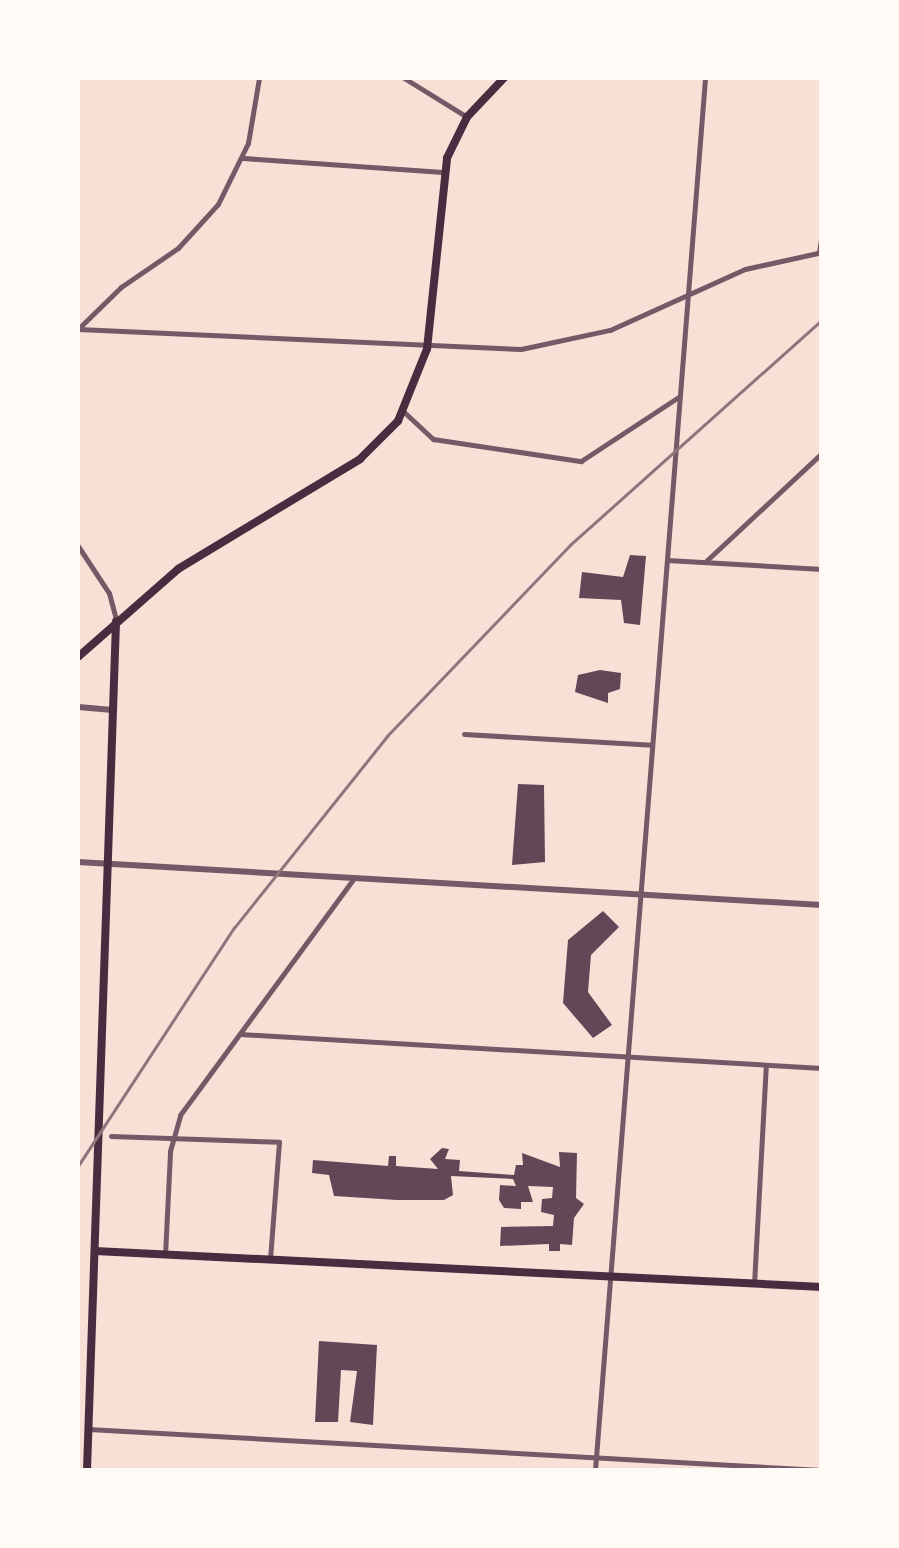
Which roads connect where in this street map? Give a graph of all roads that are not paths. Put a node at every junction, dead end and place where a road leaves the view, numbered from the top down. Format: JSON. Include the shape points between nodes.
{"nodes":[{"id":1,"x":259,"y":78,"type":"edge"},
{"id":2,"x":404,"y":78,"type":"edge"},
{"id":3,"x":504,"y":78,"type":"edge"},
{"id":4,"x":705,"y":78,"type":"edge"},
{"id":5,"x":467,"y":117,"type":"junction"},
{"id":6,"x":243,"y":158,"type":"junction"},
{"id":7,"x":443,"y":172,"type":"junction"},
{"id":8,"x":822,"y":234,"type":"edge"},
{"id":9,"x":820,"y":252,"type":"edge"},
{"id":10,"x":689,"y":296,"type":"junction"},
{"id":11,"x":78,"y":330,"type":"edge"},
{"id":12,"x":428,"y":349,"type":"junction"},
{"id":13,"x":680,"y":396,"type":"junction"},
{"id":14,"x":404,"y":412,"type":"junction"},
{"id":15,"x":822,"y":453,"type":"edge"},
{"id":16,"x":78,"y":546,"type":"edge"},
{"id":17,"x":667,"y":560,"type":"junction"},
{"id":18,"x":705,"y":562,"type":"junction"},
{"id":19,"x":822,"y":569,"type":"edge"},
{"id":20,"x":116,"y":620,"type":"junction"},
{"id":21,"x":78,"y":657,"type":"edge"},
{"id":22,"x":78,"y":707,"type":"edge"},
{"id":23,"x":114,"y":710,"type":"junction"},
{"id":24,"x":464,"y":734,"type":"dead end"},
{"id":25,"x":652,"y":744,"type":"junction"},
{"id":26,"x":78,"y":862,"type":"edge"},
{"id":27,"x":108,"y":864,"type":"junction"},
{"id":28,"x":354,"y":878,"type":"junction"},
{"id":29,"x":640,"y":895,"type":"junction"},
{"id":30,"x":822,"y":905,"type":"edge"},
{"id":31,"x":240,"y":1034,"type":"junction"},
{"id":32,"x":628,"y":1057,"type":"junction"},
{"id":33,"x":766,"y":1065,"type":"junction"},
{"id":34,"x":822,"y":1068,"type":"edge"},
{"id":35,"x":111,"y":1136,"type":"dead end"},
{"id":36,"x":172,"y":1139,"type":"junction"},
{"id":37,"x":94,"y":1251,"type":"junction"},
{"id":38,"x":165,"y":1255,"type":"junction"},
{"id":39,"x":270,"y":1260,"type":"junction"},
{"id":40,"x":610,"y":1277,"type":"junction"},
{"id":41,"x":754,"y":1284,"type":"junction"},
{"id":42,"x":822,"y":1288,"type":"edge"},
{"id":43,"x":88,"y":1430,"type":"junction"},
{"id":44,"x":596,"y":1457,"type":"junction"},
{"id":45,"x":87,"y":1470,"type":"edge"},
{"id":46,"x":595,"y":1470,"type":"edge"},
{"id":47,"x":822,"y":1470,"type":"edge"}],
"edges":[{"from":1,"to":6,"type":"street"},
{"from":2,"to":5,"type":"street"},
{"from":3,"to":5,"type":"main road"},
{"from":4,"to":10,"type":"street"},
{"from":5,"to":7,"type":"main road"},
{"from":6,"to":7,"type":"street"},
{"from":6,"to":11,"type":"street","via":[[196,230],[105,300]]},
{"from":7,"to":12,"type":"main road"},
{"from":8,"to":9,"type":"street"},
{"from":9,"to":10,"type":"street","via":[[745,269]]},
{"from":10,"to":12,"type":"street","via":[[631,323],[565,342],[501,351]]},
{"from":10,"to":13,"type":"street"},
{"from":11,"to":12,"type":"street"},
{"from":12,"to":14,"type":"main road"},
{"from":13,"to":14,"type":"street","via":[[581,461],[433,439]]},
{"from":13,"to":17,"type":"street"},
{"from":14,"to":20,"type":"main road","via":[[360,459],[215,544]]},
{"from":15,"to":18,"type":"street"},
{"from":16,"to":20,"type":"street","via":[[109,593]]},
{"from":17,"to":18,"type":"street"},
{"from":17,"to":25,"type":"street"},
{"from":18,"to":19,"type":"street"},
{"from":20,"to":21,"type":"main road"},
{"from":20,"to":23,"type":"main road"},
{"from":22,"to":23,"type":"street"},
{"from":23,"to":27,"type":"main road"},
{"from":24,"to":25,"type":"street"},
{"from":25,"to":29,"type":"street"},
{"from":26,"to":27,"type":"street"},
{"from":27,"to":28,"type":"street"},
{"from":27,"to":37,"type":"main road"},
{"from":28,"to":29,"type":"street"},
{"from":28,"to":31,"type":"street"},
{"from":29,"to":30,"type":"street"},
{"from":29,"to":32,"type":"street"},
{"from":31,"to":32,"type":"street"},
{"from":31,"to":36,"type":"street","via":[[186,1105]]},
{"from":32,"to":33,"type":"street"},
{"from":32,"to":40,"type":"street"},
{"from":33,"to":34,"type":"street"},
{"from":33,"to":41,"type":"street"},
{"from":35,"to":36,"type":"street"},
{"from":36,"to":38,"type":"street"},
{"from":36,"to":39,"type":"street","via":[[279,1142]]},
{"from":37,"to":38,"type":"main road"},
{"from":37,"to":43,"type":"main road"},
{"from":38,"to":39,"type":"main road"},
{"from":39,"to":40,"type":"main road"},
{"from":40,"to":41,"type":"main road"},
{"from":40,"to":44,"type":"street"},
{"from":41,"to":42,"type":"main road"},
{"from":43,"to":44,"type":"street"},
{"from":43,"to":45,"type":"main road"},
{"from":44,"to":46,"type":"street"},
{"from":44,"to":47,"type":"street"}]}
